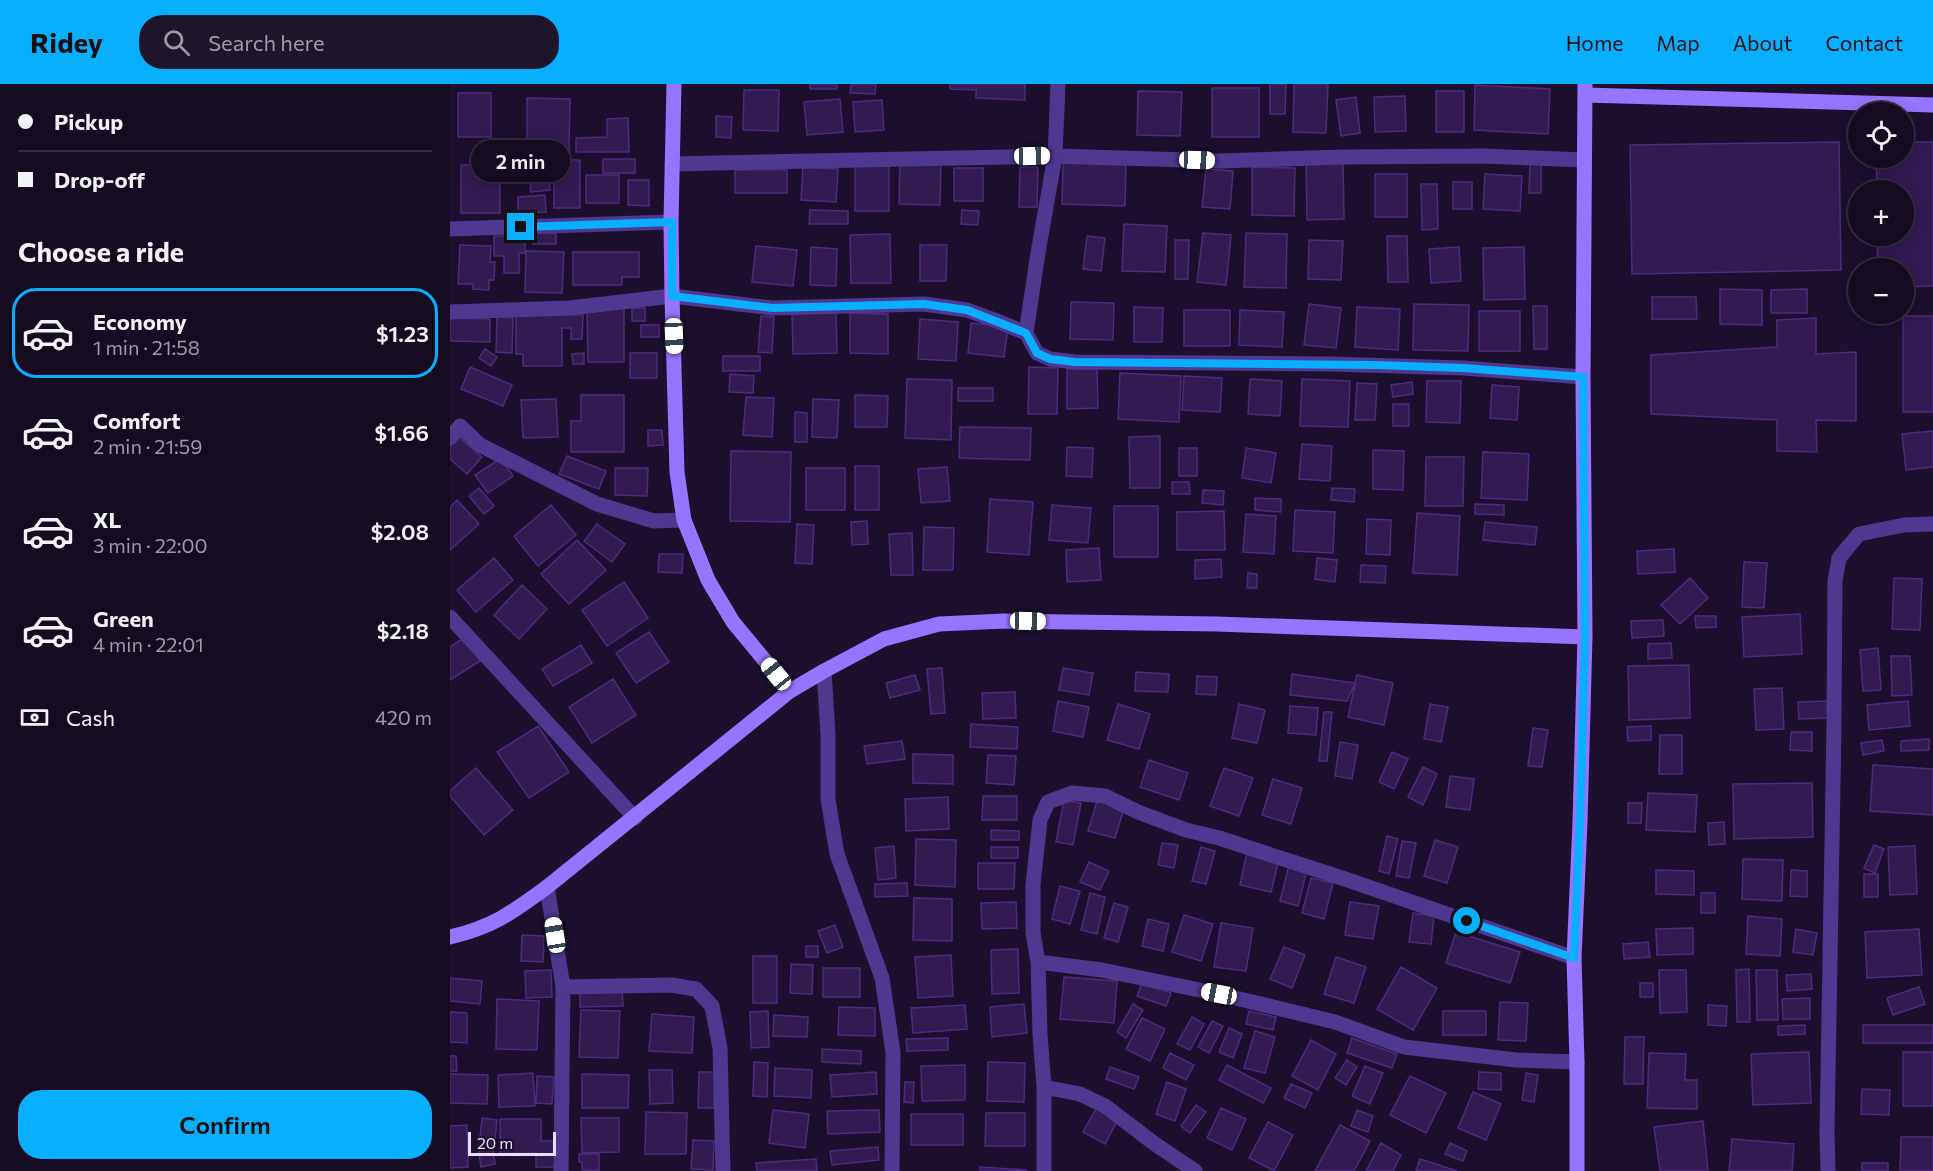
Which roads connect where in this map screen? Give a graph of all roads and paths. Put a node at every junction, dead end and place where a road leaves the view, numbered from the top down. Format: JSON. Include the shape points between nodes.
{"nodes":[{"id":1,"x":674,"y":84,"type":"edge"},
{"id":2,"x":1058,"y":84,"type":"edge"},
{"id":3,"x":1585,"y":89,"type":"edge"},
{"id":4,"x":1933,"y":105,"type":"edge"},
{"id":5,"x":1055,"y":156,"type":"junction"},
{"id":6,"x":1584,"y":160,"type":"junction"},
{"id":7,"x":672,"y":164,"type":"junction"},
{"id":8,"x":672,"y":222,"type":"junction"},
{"id":9,"x":450,"y":229,"type":"edge"},
{"id":10,"x":672,"y":296,"type":"junction"},
{"id":11,"x":450,"y":312,"type":"edge"},
{"id":12,"x":1026,"y":333,"type":"junction"},
{"id":13,"x":1583,"y":377,"type":"junction"},
{"id":14,"x":453,"y":429,"type":"edge"},
{"id":15,"x":684,"y":520,"type":"junction"},
{"id":16,"x":1933,"y":524,"type":"edge"},
{"id":17,"x":450,"y":616,"type":"edge"},
{"id":18,"x":1585,"y":637,"type":"junction"},
{"id":19,"x":824,"y":671,"type":"junction"},
{"id":20,"x":790,"y":691,"type":"junction"},
{"id":21,"x":635,"y":818,"type":"junction"},
{"id":22,"x":547,"y":887,"type":"junction"},
{"id":23,"x":450,"y":937,"type":"edge"},
{"id":24,"x":1574,"y":958,"type":"junction"},
{"id":25,"x":1038,"y":962,"type":"junction"},
{"id":26,"x":563,"y":987,"type":"junction"},
{"id":27,"x":1577,"y":1062,"type":"junction"},
{"id":28,"x":1044,"y":1087,"type":"junction"},
{"id":29,"x":561,"y":1171,"type":"edge"},
{"id":30,"x":723,"y":1171,"type":"edge"},
{"id":31,"x":892,"y":1171,"type":"edge"},
{"id":32,"x":1044,"y":1171,"type":"edge"},
{"id":33,"x":1195,"y":1171,"type":"edge"},
{"id":34,"x":1577,"y":1171,"type":"edge"},
{"id":35,"x":1828,"y":1171,"type":"edge"}],
"edges":[{"from":1,"to":7,"type":"street"},
{"from":2,"to":5,"type":"street"},
{"from":3,"to":4,"type":"street"},
{"from":3,"to":6,"type":"street"},
{"from":5,"to":6,"type":"street","via":[[1221,161],[1390,156]]},
{"from":5,"to":7,"type":"street"},
{"from":5,"to":12,"type":"street"},
{"from":6,"to":13,"type":"street"},
{"from":7,"to":8,"type":"street"},
{"from":8,"to":9,"type":"street"},
{"from":8,"to":10,"type":"street"},
{"from":10,"to":11,"type":"street","via":[[570,308]]},
{"from":10,"to":12,"type":"street","via":[[772,308],[924,304],[967,310]]},
{"from":10,"to":15,"type":"street","via":[[677,472]]},
{"from":12,"to":13,"type":"street","via":[[1037,353],[1075,362],[1375,365]]},
{"from":13,"to":18,"type":"street"},
{"from":14,"to":15,"type":"street","via":[[597,504],[654,521]]},
{"from":15,"to":20,"type":"street","via":[[708,580],[733,622]]},
{"from":16,"to":35,"type":"street","via":[[1859,534],[1839,558],[1835,581]]},
{"from":17,"to":21,"type":"street"},
{"from":18,"to":19,"type":"street","via":[[1228,624],[983,622],[939,624],[884,639]]},
{"from":18,"to":24,"type":"street"},
{"from":19,"to":20,"type":"street"},
{"from":19,"to":31,"type":"street","via":[[828,799],[837,854],[882,978],[893,1052]]},
{"from":20,"to":21,"type":"street"},
{"from":21,"to":22,"type":"street"},
{"from":22,"to":23,"type":"street","via":[[507,916],[475,932]]},
{"from":22,"to":26,"type":"street"},
{"from":24,"to":25,"type":"street","via":[[1186,830],[1105,796],[1072,793],[1048,802],[1040,820],[1033,885],[1033,933]]},
{"from":24,"to":27,"type":"street"},
{"from":25,"to":27,"type":"street","via":[[1102,970],[1219,994],[1335,1022],[1404,1047],[1516,1060]]},
{"from":25,"to":28,"type":"street"},
{"from":26,"to":29,"type":"street"},
{"from":26,"to":30,"type":"street","via":[[670,985],[696,989],[712,1006],[720,1048]]},
{"from":27,"to":34,"type":"street"},
{"from":28,"to":32,"type":"street"},
{"from":28,"to":33,"type":"street","via":[[1080,1094],[1105,1106]]}]}
